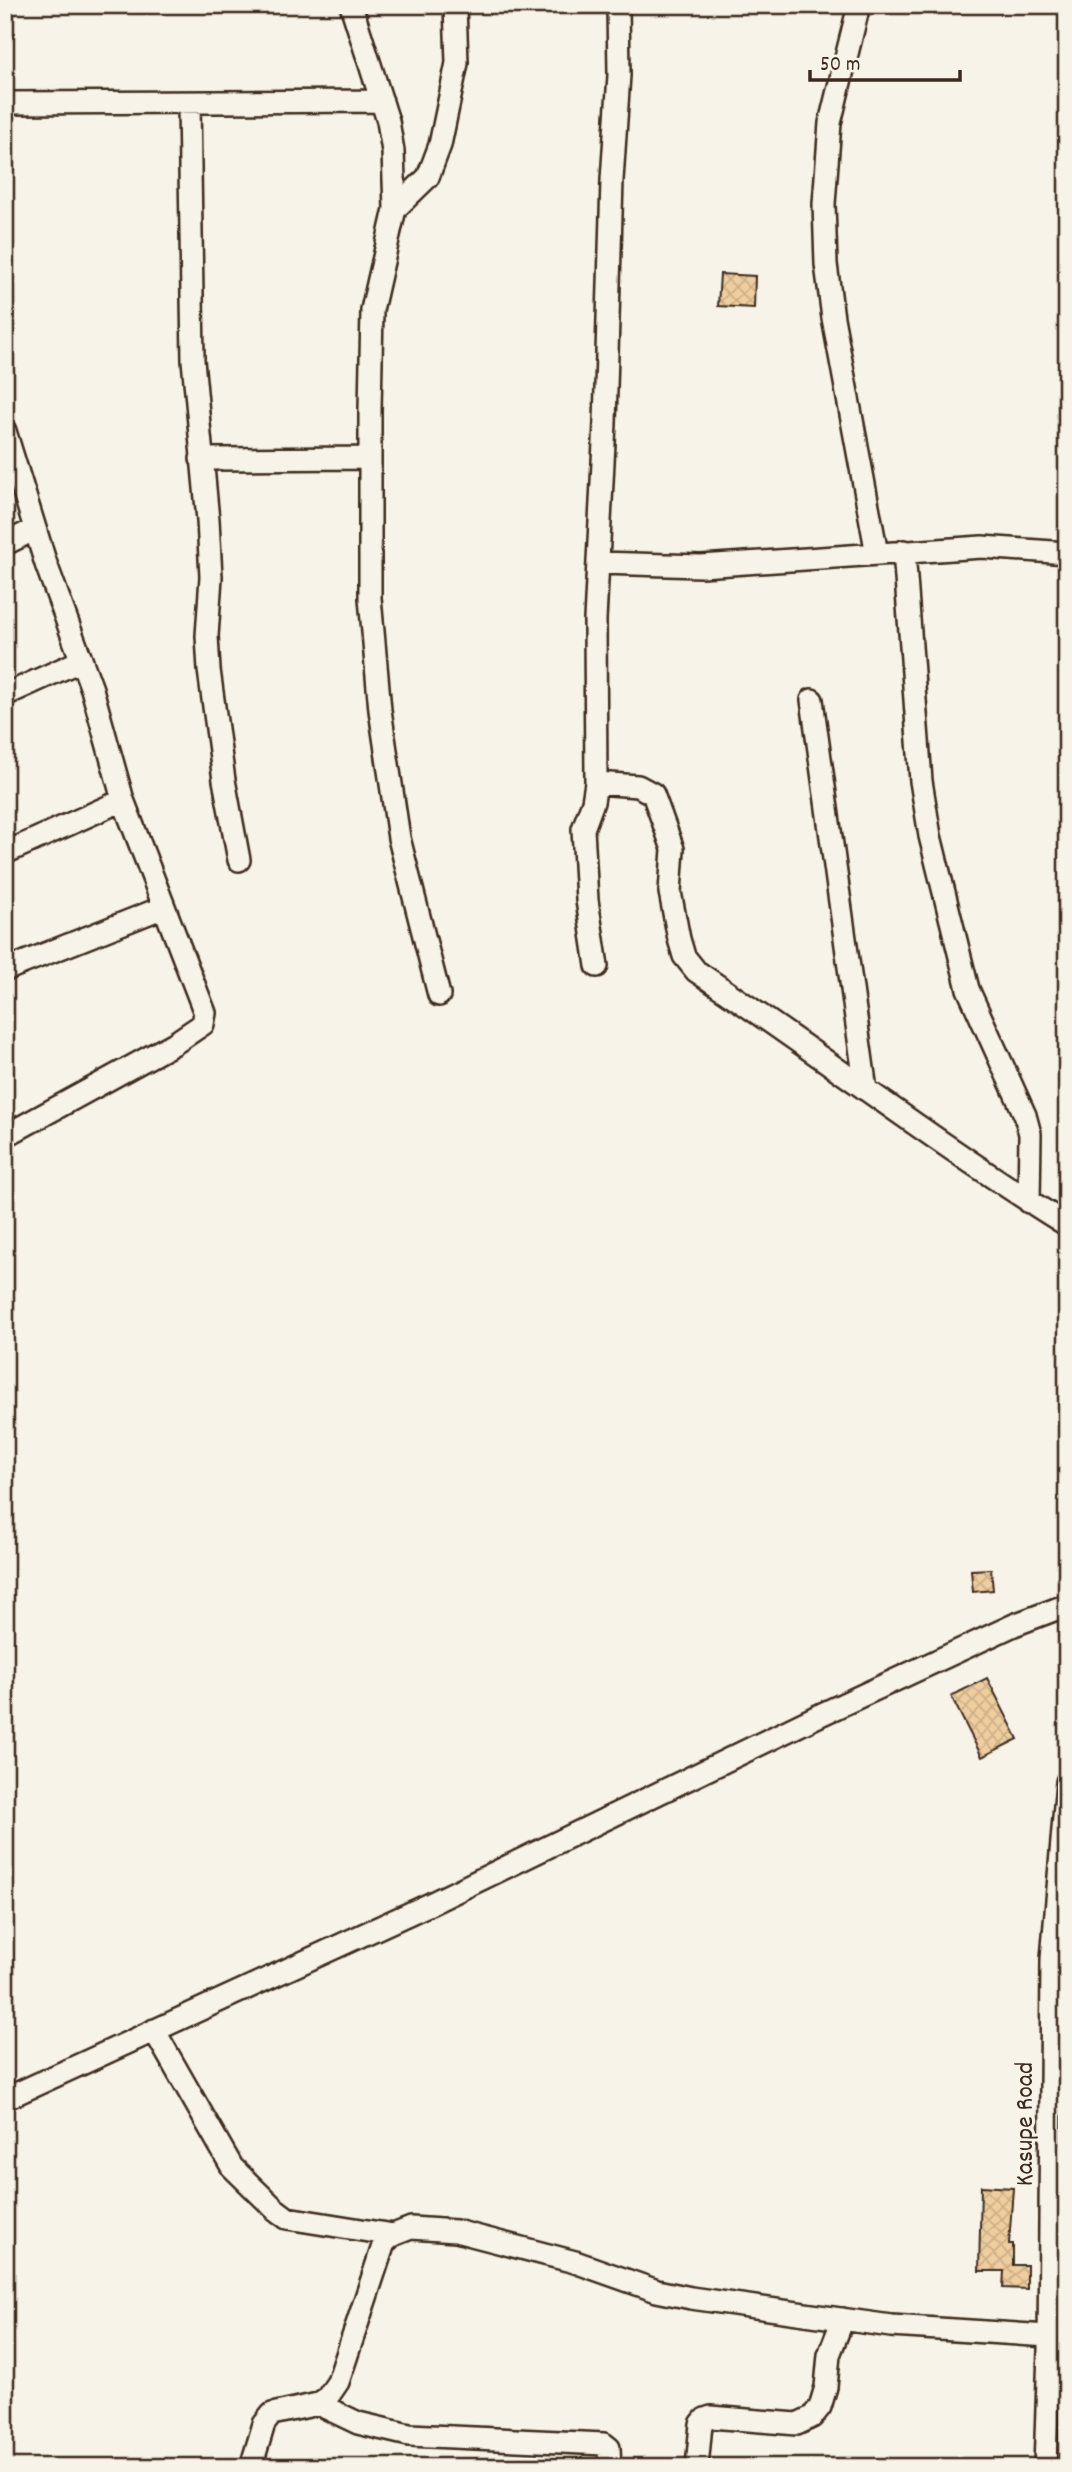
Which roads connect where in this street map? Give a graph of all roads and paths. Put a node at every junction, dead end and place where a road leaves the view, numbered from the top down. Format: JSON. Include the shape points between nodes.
{"nodes":[{"id":1,"x":351,"y":5,"type":"edge"},
{"id":2,"x":455,"y":5,"type":"edge"},
{"id":3,"x":618,"y":5,"type":"edge"},
{"id":4,"x":859,"y":5,"type":"edge"},
{"id":5,"x":382,"y":101,"type":"junction"},
{"id":6,"x":5,"y":103,"type":"edge"},
{"id":7,"x":188,"y":103,"type":"junction"},
{"id":8,"x":395,"y":209,"type":"junction"},
{"id":9,"x":5,"y":432,"type":"edge"},
{"id":10,"x":201,"y":458,"type":"junction"},
{"id":11,"x":370,"y":458,"type":"junction"},
{"id":12,"x":35,"y":529,"type":"junction"},
{"id":13,"x":5,"y":544,"type":"edge"},
{"id":14,"x":904,"y":551,"type":"junction"},
{"id":15,"x":1067,"y":553,"type":"edge"},
{"id":16,"x":877,"y":554,"type":"junction"},
{"id":17,"x":599,"y":563,"type":"junction"},
{"id":18,"x":80,"y":661,"type":"junction"},
{"id":19,"x":5,"y":695,"type":"edge"},
{"id":20,"x":812,"y":700,"type":"dead end"},
{"id":21,"x":596,"y":783,"type":"junction"},
{"id":22,"x":123,"y":800,"type":"junction"},
{"id":23,"x":5,"y":853,"type":"edge"},
{"id":24,"x":239,"y":860,"type":"dead end"},
{"id":25,"x":164,"y":907,"type":"junction"},
{"id":26,"x":597,"y":966,"type":"dead end"},
{"id":27,"x":5,"y":970,"type":"edge"},
{"id":28,"x":439,"y":995,"type":"dead end"},
{"id":29,"x":866,"y":1090,"type":"junction"},
{"id":30,"x":5,"y":1136,"type":"edge"},
{"id":31,"x":1029,"y":1202,"type":"junction"},
{"id":32,"x":1067,"y":1225,"type":"edge"},
{"id":33,"x":1067,"y":1605,"type":"edge"},
{"id":34,"x":1067,"y":1782,"type":"edge"},
{"id":35,"x":1060,"y":1960,"type":"edge"},
{"id":36,"x":154,"y":2029,"type":"junction"},
{"id":37,"x":5,"y":2099,"type":"edge"},
{"id":38,"x":393,"y":2235,"type":"junction"},
{"id":39,"x":843,"y":2319,"type":"junction"},
{"id":40,"x":1049,"y":2336,"type":"junction"},
{"id":41,"x":318,"y":2404,"type":"junction"},
{"id":42,"x":251,"y":2467,"type":"edge"},
{"id":43,"x":610,"y":2467,"type":"edge"},
{"id":44,"x":697,"y":2467,"type":"edge"},
{"id":45,"x":1045,"y":2467,"type":"edge"}],
"edges":[{"from":1,"to":5,"type":"street"},
{"from":2,"to":8,"type":"street","via":[[457,63],[440,145],[428,177]]},
{"from":3,"to":17,"type":"street"},
{"from":4,"to":16,"type":"street","via":[[830,123],[824,205],[833,318]]},
{"from":5,"to":7,"type":"street"},
{"from":5,"to":8,"type":"street","via":[[391,132]]},
{"from":6,"to":7,"type":"street"},
{"from":7,"to":10,"type":"street","via":[[193,360]]},
{"from":8,"to":11,"type":"street","via":[[372,310]]},
{"from":9,"to":12,"type":"street"},
{"from":10,"to":11,"type":"street"},
{"from":10,"to":24,"type":"street","via":[[211,577],[209,670]]},
{"from":11,"to":28,"type":"street","via":[[370,598],[380,710],[399,838]]},
{"from":12,"to":13,"type":"street"},
{"from":12,"to":18,"type":"street"},
{"from":14,"to":15,"type":"street","via":[[982,547]]},
{"from":14,"to":16,"type":"street"},
{"from":14,"to":31,"type":"street","via":[[925,808],[968,989],[1025,1115],[1030,1134]]},
{"from":16,"to":17,"type":"street","via":[[701,566]]},
{"from":17,"to":21,"type":"street"},
{"from":18,"to":19,"type":"street"},
{"from":18,"to":22,"type":"street"},
{"from":20,"to":29,"type":"street"},
{"from":21,"to":26,"type":"street","via":[[583,829]]},
{"from":21,"to":29,"type":"street","via":[[638,786],[653,794],[673,849],[671,904],[689,964]]},
{"from":22,"to":23,"type":"street"},
{"from":22,"to":25,"type":"street"},
{"from":25,"to":27,"type":"street"},
{"from":25,"to":30,"type":"street","via":[[205,1013],[203,1024]]},
{"from":29,"to":31,"type":"street"},
{"from":31,"to":32,"type":"street"},
{"from":33,"to":36,"type":"street","via":[[917,1670],[428,1905]]},
{"from":34,"to":35,"type":"street","name":"Kasupe Road"},
{"from":35,"to":40,"type":"street","name":"Kasupe Road"},
{"from":36,"to":37,"type":"street"},
{"from":36,"to":38,"type":"street","via":[[232,2167],[275,2209],[287,2218]]},
{"from":38,"to":39,"type":"street","via":[[411,2228],[456,2231],[575,2262],[657,2291]]},
{"from":38,"to":41,"type":"street","via":[[380,2251],[338,2382]]},
{"from":39,"to":40,"type":"street"},
{"from":39,"to":44,"type":"street","via":[[829,2356],[820,2407],[812,2417],[797,2424],[705,2419]]},
{"from":40,"to":45,"type":"street","name":"Kasupe Road"},
{"from":41,"to":42,"type":"street","via":[[272,2414],[264,2424]]},
{"from":41,"to":43,"type":"street","via":[[358,2423],[409,2435],[604,2444],[609,2448]]}]}
